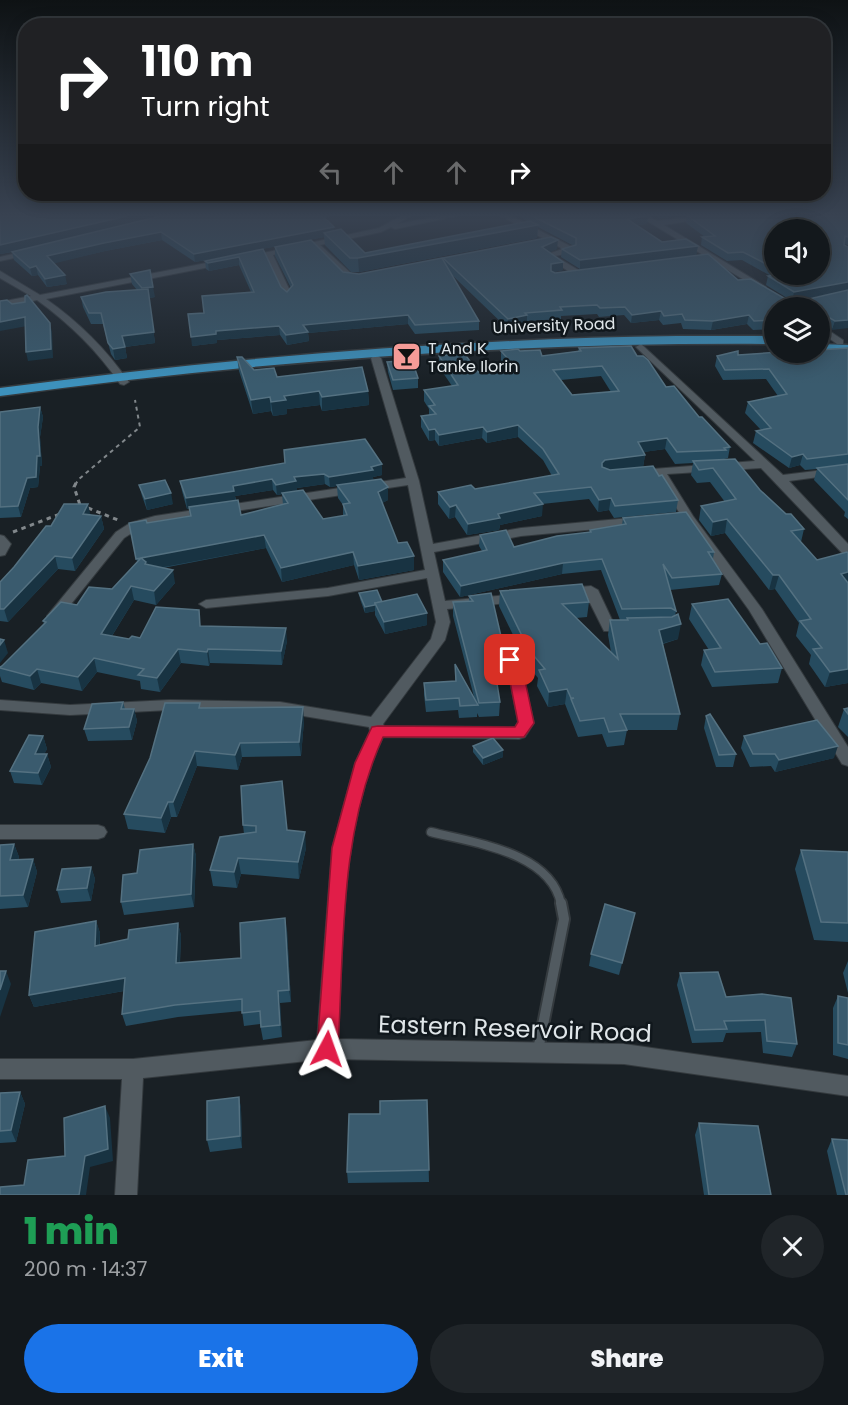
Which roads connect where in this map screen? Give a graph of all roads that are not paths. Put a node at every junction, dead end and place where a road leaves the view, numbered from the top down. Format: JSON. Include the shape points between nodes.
{"nodes":[{"id":1,"x":172,"y":272,"type":"edge"},
{"id":2,"x":277,"y":272,"type":"edge"},
{"id":3,"x":343,"y":272,"type":"edge"},
{"id":4,"x":584,"y":272,"type":"edge"},
{"id":5,"x":734,"y":272,"type":"edge"},
{"id":6,"x":578,"y":273,"type":"joint"},
{"id":7,"x":0,"y":274,"type":"edge"},
{"id":8,"x":566,"y":274,"type":"edge"},
{"id":9,"x":359,"y":277,"type":"edge"},
{"id":10,"x":774,"y":294,"type":"edge"},
{"id":11,"x":288,"y":295,"type":"edge"},
{"id":12,"x":40,"y":297,"type":"junction"},
{"id":13,"x":0,"y":305,"type":"edge"},
{"id":14,"x":830,"y":334,"type":"edge"},
{"id":15,"x":764,"y":340,"type":"edge"},
{"id":16,"x":830,"y":342,"type":"edge"},
{"id":17,"x":845,"y":344,"type":"edge"},
{"id":18,"x":830,"y":346,"type":"edge"},
{"id":19,"x":641,"y":347,"type":"junction"},
{"id":20,"x":764,"y":347,"type":"edge"},
{"id":21,"x":376,"y":358,"type":"junction"},
{"id":22,"x":122,"y":379,"type":"junction"},
{"id":23,"x":0,"y":392,"type":"edge"},
{"id":24,"x":0,"y":399,"type":"edge"},
{"id":25,"x":764,"y":464,"type":"junction"},
{"id":26,"x":848,"y":470,"type":"edge"},
{"id":27,"x":637,"y":472,"type":"edge"},
{"id":28,"x":660,"y":472,"type":"junction"},
{"id":29,"x":780,"y":479,"type":"junction"},
{"id":30,"x":413,"y":481,"type":"junction"},
{"id":31,"x":653,"y":520,"type":"edge"},
{"id":32,"x":5,"y":536,"type":"edge"},
{"id":33,"x":429,"y":549,"type":"junction"},
{"id":34,"x":848,"y":551,"type":"edge"},
{"id":35,"x":0,"y":552,"type":"edge"},
{"id":36,"x":433,"y":573,"type":"junction"},
{"id":37,"x":555,"y":593,"type":"edge"},
{"id":38,"x":532,"y":596,"type":"edge"},
{"id":39,"x":206,"y":604,"type":"dead end"},
{"id":40,"x":438,"y":606,"type":"junction"},
{"id":41,"x":46,"y":624,"type":"edge"},
{"id":42,"x":639,"y":627,"type":"edge"},
{"id":43,"x":510,"y":660,"type":"dead end"},
{"id":44,"x":0,"y":705,"type":"edge"},
{"id":45,"x":376,"y":727,"type":"junction"},
{"id":46,"x":848,"y":760,"type":"edge"},
{"id":47,"x":431,"y":831,"type":"dead end"},
{"id":48,"x":0,"y":832,"type":"edge"},
{"id":49,"x":98,"y":832,"type":"dead end"},
{"id":50,"x":327,"y":1049,"type":"junction"},
{"id":51,"x":537,"y":1053,"type":"junction"},
{"id":52,"x":0,"y":1069,"type":"edge"},
{"id":53,"x":133,"y":1069,"type":"junction"},
{"id":54,"x":848,"y":1086,"type":"edge"},
{"id":55,"x":126,"y":1195,"type":"edge"}],
"edges":[{"from":1,"to":12,"type":"street"},
{"from":2,"to":11,"type":"street"},
{"from":3,"to":9,"type":"street","via":[[348,277]]},
{"from":4,"to":6,"type":"street"},
{"from":5,"to":10,"type":"street"},
{"from":6,"to":8,"type":"street"},
{"from":7,"to":12,"type":"street"},
{"from":12,"to":13,"type":"street"},
{"from":12,"to":22,"type":"street","via":[[85,335]]},
{"from":14,"to":17,"type":"street"},
{"from":15,"to":22,"type":"main road","name":"University Road","via":[[635,338],[499,343],[258,360]]},
{"from":16,"to":17,"type":"main road"},
{"from":17,"to":18,"type":"main road"},
{"from":19,"to":20,"type":"main road","name":"University Road"},
{"from":19,"to":21,"type":"main road","name":"University Road","via":[[513,349]]},
{"from":19,"to":25,"type":"street"},
{"from":21,"to":22,"type":"main road","name":"University Road"},
{"from":21,"to":30,"type":"street"},
{"from":22,"to":23,"type":"main road","name":"University Road"},
{"from":22,"to":24,"type":"main road","name":"University Road"},
{"from":25,"to":28,"type":"street"},
{"from":25,"to":29,"type":"street"},
{"from":26,"to":29,"type":"street"},
{"from":27,"to":28,"type":"street"},
{"from":28,"to":46,"type":"street","via":[[682,518],[755,609]]},
{"from":29,"to":34,"type":"street"},
{"from":30,"to":33,"type":"street"},
{"from":30,"to":41,"type":"street","via":[[134,526],[104,552]]},
{"from":31,"to":33,"type":"street","via":[[521,532]]},
{"from":32,"to":35,"type":"street"},
{"from":33,"to":36,"type":"street"},
{"from":36,"to":39,"type":"street","via":[[328,592]]},
{"from":36,"to":40,"type":"street"},
{"from":37,"to":42,"type":"street","via":[[591,590],[609,628]]},
{"from":38,"to":40,"type":"street"},
{"from":40,"to":45,"type":"street","via":[[443,622],[438,640]]},
{"from":43,"to":45,"type":"street","via":[[526,723],[519,733]]},
{"from":44,"to":45,"type":"street","via":[[70,710],[170,705],[280,708]]},
{"from":45,"to":50,"type":"street","via":[[341,848]]},
{"from":47,"to":51,"type":"lane","via":[[510,852],[540,869],[559,893],[564,919]]},
{"from":48,"to":49,"type":"street"},
{"from":50,"to":51,"type":"street","name":"Eastern Reservoir Road"},
{"from":50,"to":53,"type":"street","name":"Eastern Reservoir Road"},
{"from":51,"to":54,"type":"street","name":"Eastern Reservoir Road","via":[[624,1054]]},
{"from":52,"to":53,"type":"street","name":"Eastern Reservoir Road"},
{"from":53,"to":55,"type":"street"}]}
